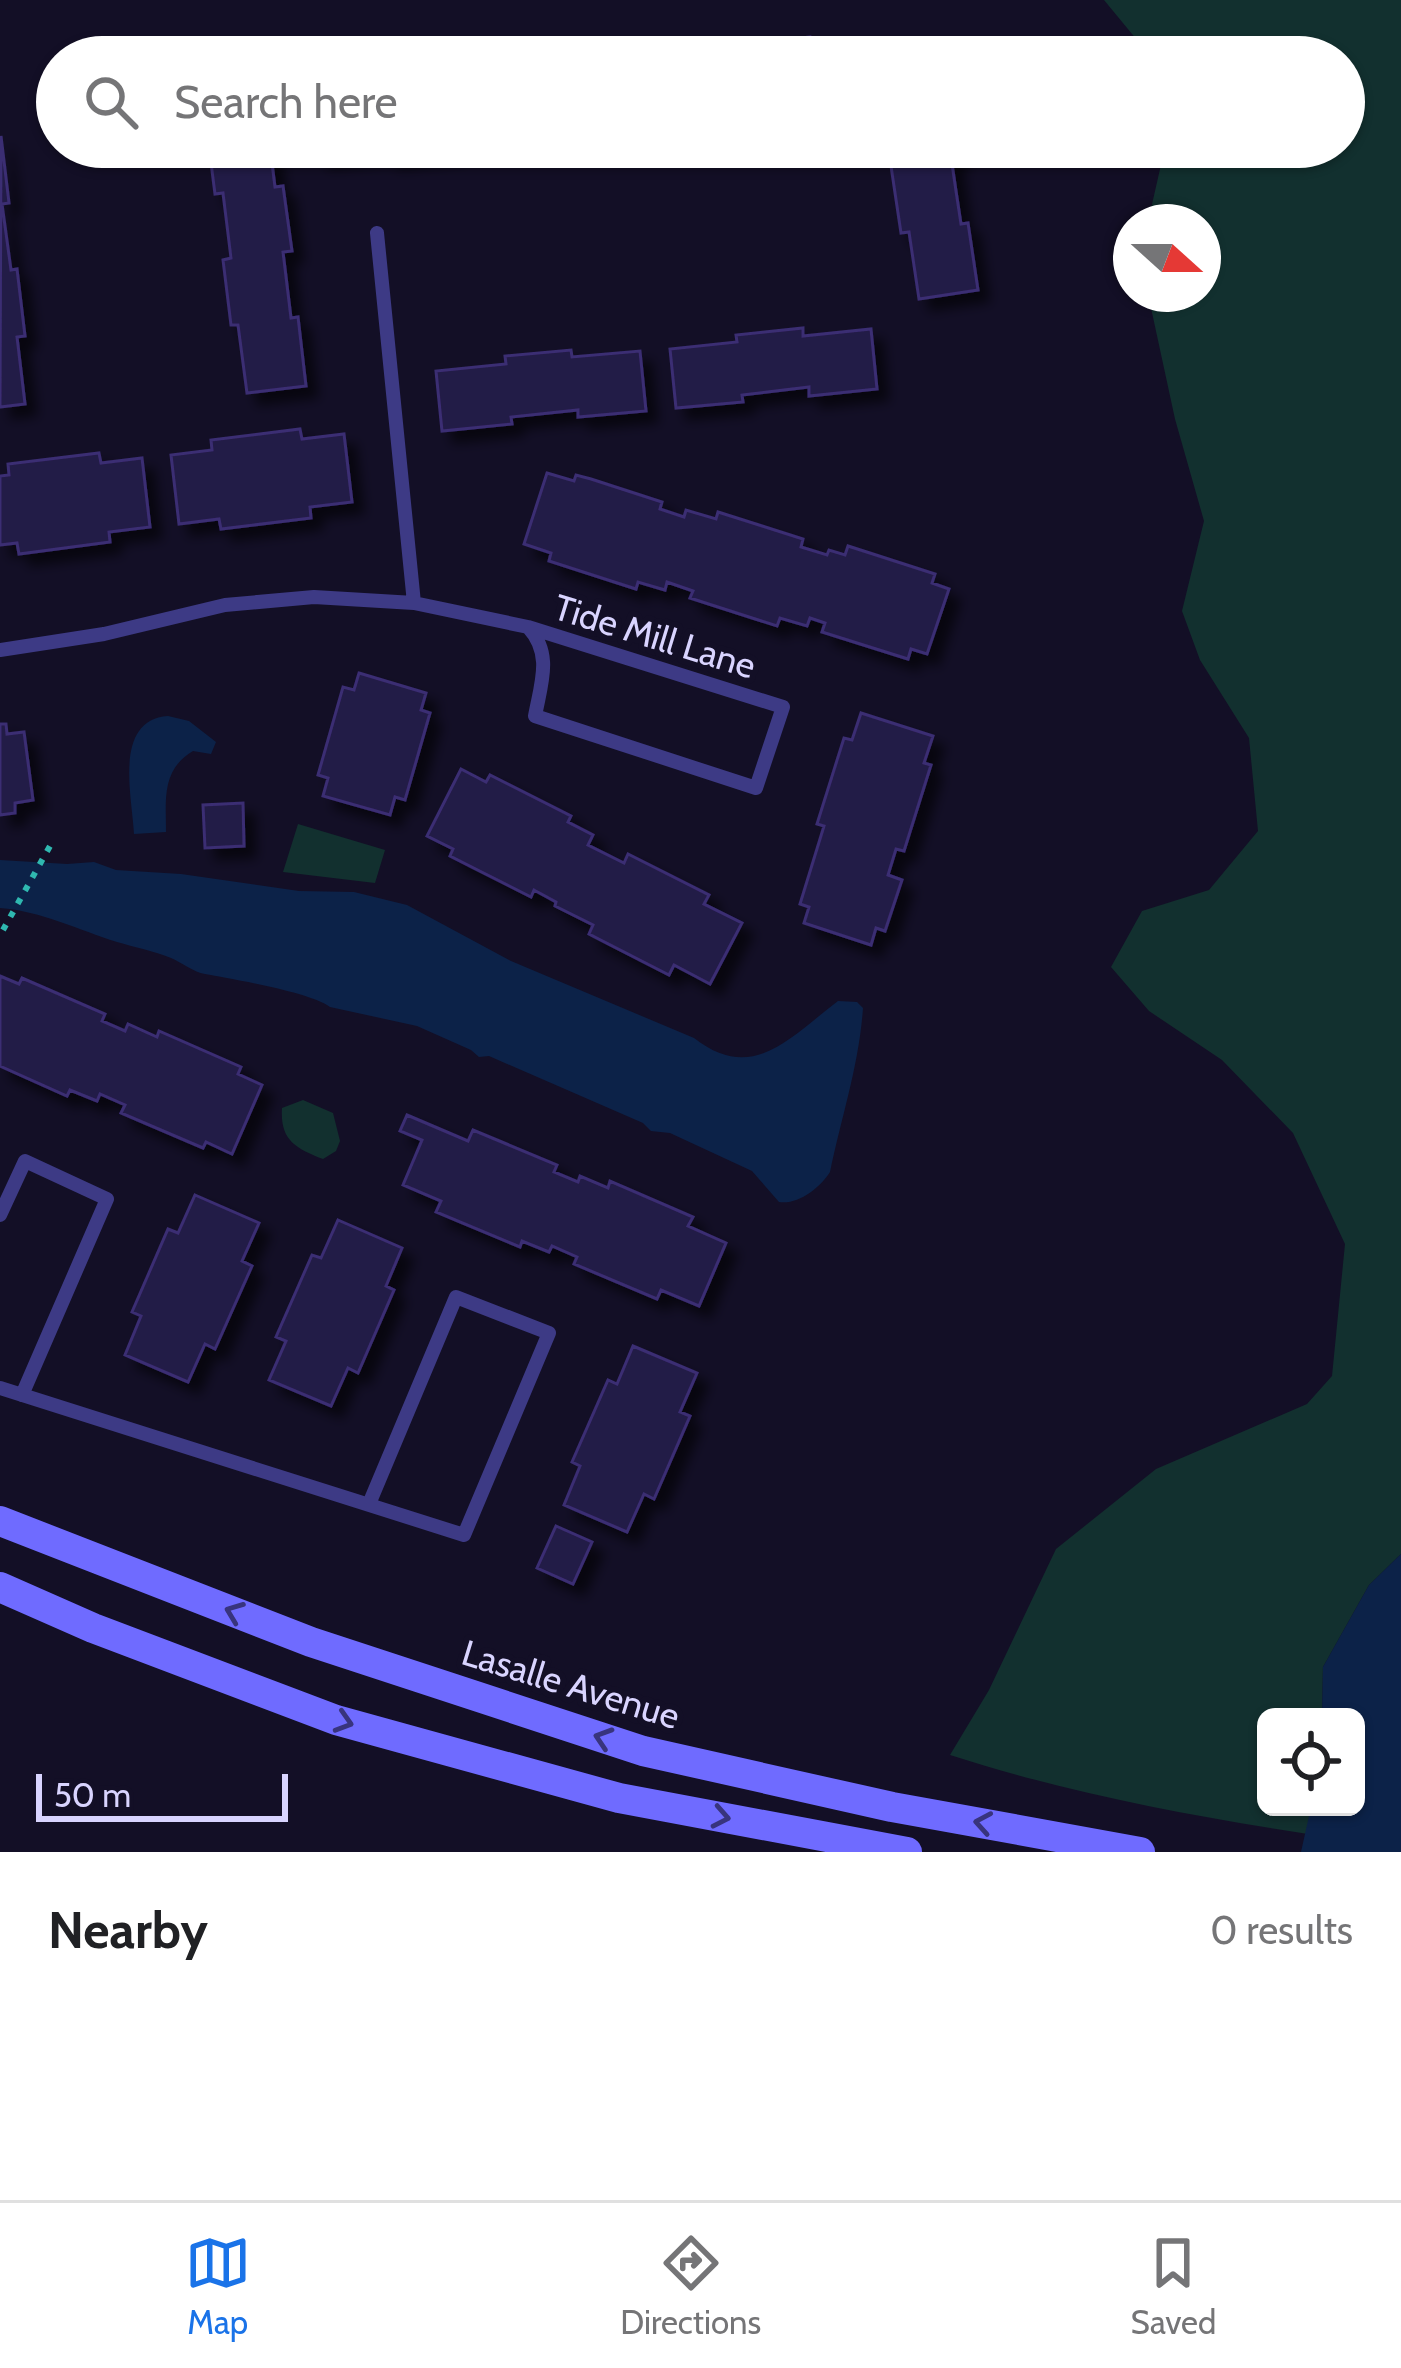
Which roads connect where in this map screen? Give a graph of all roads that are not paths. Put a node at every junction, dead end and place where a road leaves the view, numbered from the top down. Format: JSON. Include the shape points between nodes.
{"nodes":[{"id":1,"x":376,"y":233,"type":"dead end"},
{"id":2,"x":414,"y":603,"type":"junction"},
{"id":3,"x":528,"y":627,"type":"junction"},
{"id":4,"x":0,"y":650,"type":"edge"},
{"id":5,"x":0,"y":1215,"type":"edge"},
{"id":6,"x":0,"y":1388,"type":"edge"},
{"id":7,"x":22,"y":1395,"type":"junction"},
{"id":8,"x":369,"y":1504,"type":"junction"},
{"id":9,"x":0,"y":1521,"type":"edge"},
{"id":10,"x":0,"y":1588,"type":"edge"},
{"id":11,"x":907,"y":1852,"type":"edge"},
{"id":12,"x":1140,"y":1852,"type":"edge"}],
"edges":[{"from":1,"to":2,"type":"lane"},
{"from":2,"to":3,"type":"lane","name":"Tide Mill Lane"},
{"from":2,"to":4,"type":"lane","name":"Tide Mill Lane","via":[[314,597],[225,604]]},
{"from":3,"to":3,"type":"lane","name":"Tide Mill Lane","via":[[545,658],[536,716],[756,788],[783,706]]},
{"from":5,"to":7,"type":"lane","via":[[25,1161],[107,1198]]},
{"from":6,"to":7,"type":"lane"},
{"from":7,"to":8,"type":"lane"},
{"from":8,"to":8,"type":"lane","via":[[464,1535],[549,1334],[456,1297]]},
{"from":12,"to":9,"type":"main road","name":"Lasalle Avenue","one_way":true,"via":[[643,1750],[311,1642]]},
{"from":10,"to":11,"type":"main road","one_way":true,"via":[[336,1720],[619,1798]]}]}
